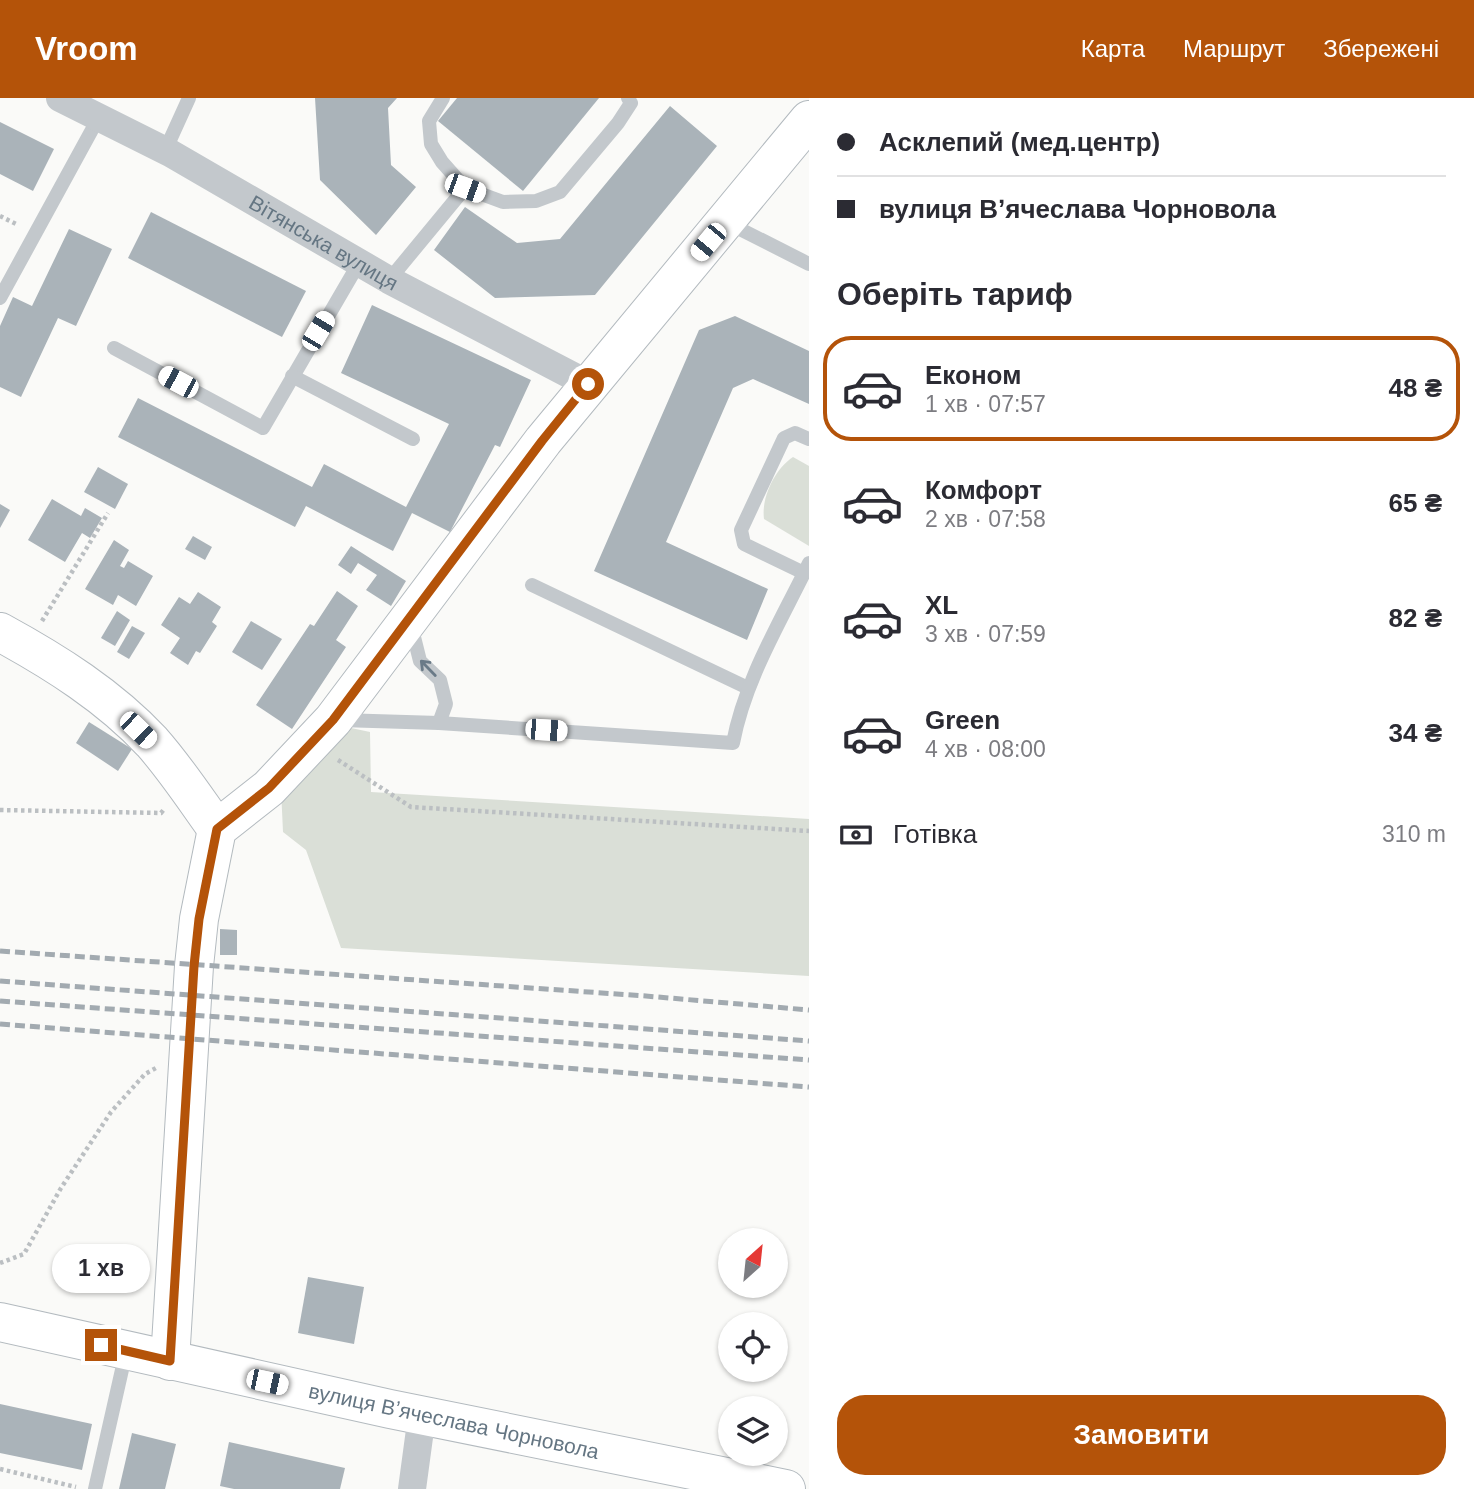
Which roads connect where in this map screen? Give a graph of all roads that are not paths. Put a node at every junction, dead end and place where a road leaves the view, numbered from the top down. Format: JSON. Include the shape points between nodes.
{"nodes":[{"id":1,"x":60,"y":98,"type":"edge"},
{"id":2,"x":189,"y":98,"type":"edge"},
{"id":3,"x":443,"y":98,"type":"edge"},
{"id":4,"x":628,"y":98,"type":"edge"},
{"id":5,"x":99,"y":117,"type":"junction"},
{"id":6,"x":809,"y":120,"type":"edge"},
{"id":7,"x":165,"y":151,"type":"junction"},
{"id":8,"x":465,"y":188,"type":"junction"},
{"id":9,"x":725,"y":222,"type":"junction"},
{"id":10,"x":359,"y":263,"type":"junction"},
{"id":11,"x":809,"y":264,"type":"edge"},
{"id":12,"x":389,"y":280,"type":"junction"},
{"id":13,"x":0,"y":298,"type":"edge"},
{"id":14,"x":114,"y":348,"type":"dead end"},
{"id":15,"x":292,"y":376,"type":"junction"},
{"id":16,"x":588,"y":384,"type":"junction"},
{"id":17,"x":413,"y":439,"type":"dead end"},
{"id":18,"x":809,"y":439,"type":"edge"},
{"id":19,"x":807,"y":568,"type":"edge"},
{"id":20,"x":532,"y":585,"type":"dead end"},
{"id":21,"x":416,"y":610,"type":"junction"},
{"id":22,"x":18,"y":631,"type":"edge"},
{"id":23,"x":748,"y":688,"type":"junction"},
{"id":24,"x":439,"y":723,"type":"junction"},
{"id":25,"x":323,"y":731,"type":"junction"},
{"id":26,"x":217,"y":829,"type":"junction"},
{"id":27,"x":0,"y":1322,"type":"edge"},
{"id":28,"x":126,"y":1351,"type":"junction"},
{"id":29,"x":170,"y":1361,"type":"junction"},
{"id":30,"x":422,"y":1415,"type":"junction"},
{"id":31,"x":95,"y":1489,"type":"edge"},
{"id":32,"x":412,"y":1489,"type":"edge"},
{"id":33,"x":786,"y":1489,"type":"edge"}],
"edges":[{"from":1,"to":5,"type":"street","name":"Вітянська вулиця"},
{"from":2,"to":7,"type":"lane"},
{"from":3,"to":8,"type":"lane","via":[[429,121],[430,144]]},
{"from":4,"to":8,"type":"lane","via":[[631,103],[618,123],[560,192],[536,201],[503,202]]},
{"from":5,"to":7,"type":"street","name":"Вітянська вулиця"},
{"from":5,"to":13,"type":"lane"},
{"from":6,"to":9,"type":"street"},
{"from":7,"to":10,"type":"street","name":"Вітянська вулиця"},
{"from":8,"to":12,"type":"lane"},
{"from":9,"to":11,"type":"lane"},
{"from":9,"to":16,"type":"street"},
{"from":10,"to":12,"type":"street","name":"Вітянська вулиця"},
{"from":10,"to":15,"type":"lane"},
{"from":12,"to":16,"type":"street","name":"Вітянська вулиця"},
{"from":14,"to":15,"type":"lane","via":[[263,428]]},
{"from":15,"to":17,"type":"lane"},
{"from":16,"to":21,"type":"street"},
{"from":18,"to":19,"type":"lane","via":[[795,433],[784,438],[741,530],[744,544]]},
{"from":19,"to":23,"type":"lane"},
{"from":20,"to":23,"type":"lane"},
{"from":24,"to":21,"type":"lane","one_way":true,"via":[[446,704],[440,680],[421,661],[413,633]]},
{"from":21,"to":25,"type":"street"},
{"from":22,"to":26,"type":"street","via":[[153,743]]},
{"from":23,"to":24,"type":"lane","via":[[733,743]]},
{"from":24,"to":25,"type":"lane"},
{"from":25,"to":26,"type":"street","via":[[269,788]]},
{"from":26,"to":29,"type":"street","via":[[197,938],[186,1061]]},
{"from":27,"to":28,"type":"street","name":"вулиця Вʼячеслава Чорновола"},
{"from":28,"to":29,"type":"street","name":"вулиця Вʼячеслава Чорновола"},
{"from":28,"to":31,"type":"lane"},
{"from":29,"to":30,"type":"street","name":"вулиця Вʼячеслава Чорновола"},
{"from":30,"to":32,"type":"street"},
{"from":30,"to":33,"type":"street","name":"вулиця Вʼячеслава Чорновола"}]}
